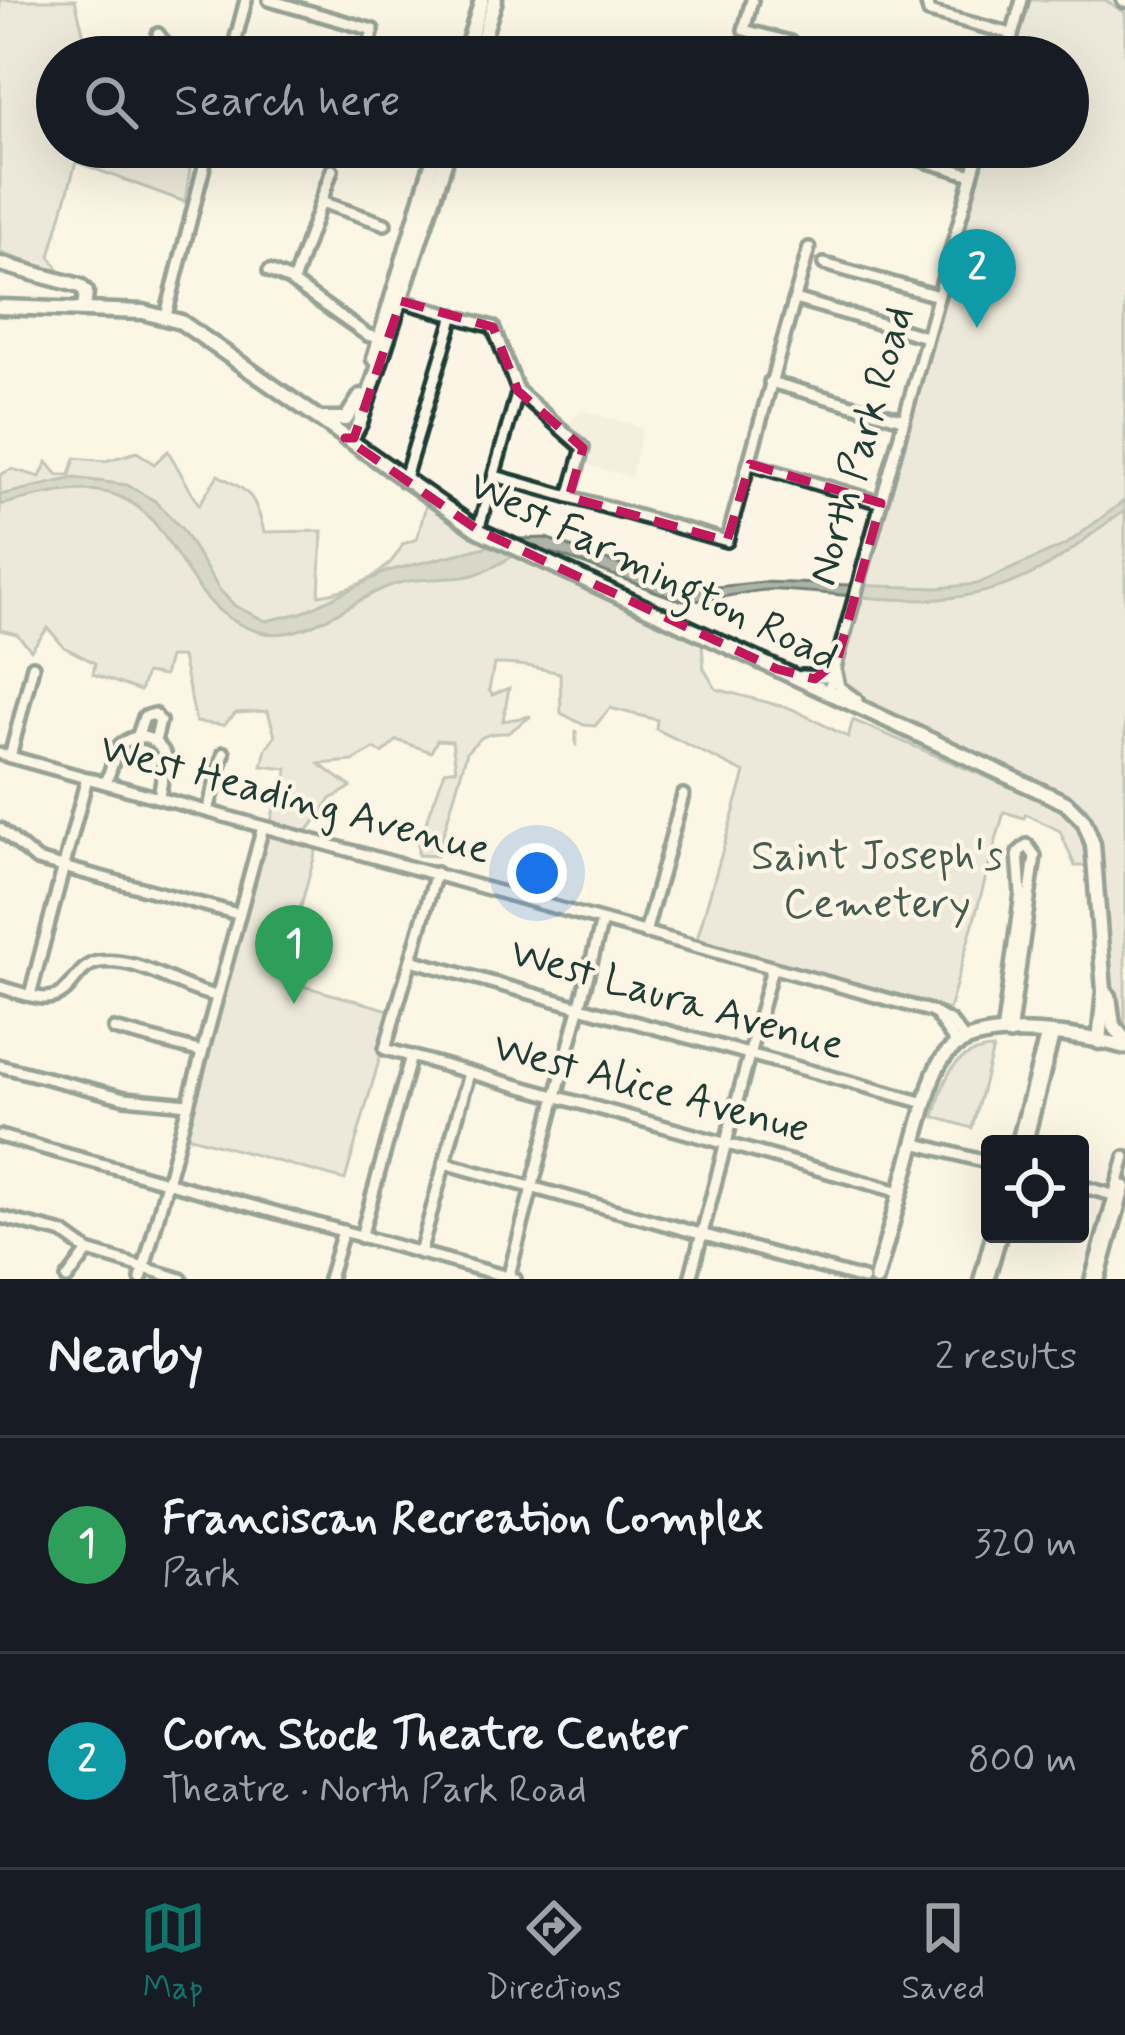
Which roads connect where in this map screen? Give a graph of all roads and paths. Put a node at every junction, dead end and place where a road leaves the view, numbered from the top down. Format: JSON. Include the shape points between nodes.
{"nodes":[{"id":1,"x":246,"y":0,"type":"edge"},
{"id":2,"x":269,"y":0,"type":"edge"},
{"id":3,"x":482,"y":0,"type":"edge"},
{"id":4,"x":495,"y":0,"type":"edge"},
{"id":5,"x":752,"y":0,"type":"edge"},
{"id":6,"x":1022,"y":0,"type":"edge"},
{"id":7,"x":927,"y":6,"type":"edge"},
{"id":8,"x":1012,"y":34,"type":"joint"},
{"id":9,"x":237,"y":36,"type":"edge"},
{"id":10,"x":371,"y":36,"type":"edge"},
{"id":11,"x":471,"y":36,"type":"edge"},
{"id":12,"x":484,"y":36,"type":"edge"},
{"id":13,"x":767,"y":36,"type":"edge"},
{"id":14,"x":204,"y":168,"type":"edge"},
{"id":15,"x":431,"y":168,"type":"edge"},
{"id":16,"x":443,"y":168,"type":"edge"},
{"id":17,"x":948,"y":168,"type":"edge"},
{"id":18,"x":974,"y":168,"type":"edge"},
{"id":19,"x":332,"y":170,"type":"dead end"},
{"id":20,"x":972,"y":175,"type":"junction"},
{"id":21,"x":321,"y":202,"type":"junction"},
{"id":22,"x":385,"y":224,"type":"dead end"},
{"id":23,"x":809,"y":248,"type":"dead end"},
{"id":24,"x":0,"y":264,"type":"edge"},
{"id":25,"x":824,"y":264,"type":"dead end"},
{"id":26,"x":269,"y":271,"type":"dead end"},
{"id":27,"x":293,"y":282,"type":"junction"},
{"id":28,"x":938,"y":296,"type":"junction"},
{"id":29,"x":396,"y":299,"type":"junction"},
{"id":30,"x":795,"y":299,"type":"junction"},
{"id":31,"x":0,"y":307,"type":"edge"},
{"id":32,"x":85,"y":309,"type":"junction"},
{"id":33,"x":166,"y":316,"type":"junction"},
{"id":34,"x":454,"y":316,"type":"junction"},
{"id":35,"x":926,"y":337,"type":"junction"},
{"id":36,"x":383,"y":339,"type":"junction"},
{"id":37,"x":370,"y":373,"type":"junction"},
{"id":38,"x":770,"y":382,"type":"junction"},
{"id":39,"x":518,"y":391,"type":"junction"},
{"id":40,"x":305,"y":410,"type":"junction"},
{"id":41,"x":902,"y":419,"type":"junction"},
{"id":42,"x":345,"y":438,"type":"junction"},
{"id":43,"x":750,"y":464,"type":"junction"},
{"id":44,"x":495,"y":476,"type":"junction"},
{"id":45,"x":404,"y":481,"type":"junction"},
{"id":46,"x":569,"y":497,"type":"junction"},
{"id":47,"x":880,"y":503,"type":"junction"},
{"id":48,"x":478,"y":530,"type":"junction"},
{"id":49,"x":837,"y":662,"type":"junction"},
{"id":50,"x":33,"y":666,"type":"dead end"},
{"id":51,"x":777,"y":669,"type":"junction"},
{"id":52,"x":828,"y":693,"type":"junction"},
{"id":53,"x":138,"y":735,"type":"junction"},
{"id":54,"x":928,"y":739,"type":"junction"},
{"id":55,"x":155,"y":741,"type":"junction"},
{"id":56,"x":224,"y":753,"type":"dead end"},
{"id":57,"x":5,"y":756,"type":"edge"},
{"id":58,"x":87,"y":778,"type":"junction"},
{"id":59,"x":106,"y":783,"type":"junction"},
{"id":60,"x":683,"y":796,"type":"dead end"},
{"id":61,"x":159,"y":797,"type":"junction"},
{"id":62,"x":208,"y":810,"type":"junction"},
{"id":63,"x":263,"y":826,"type":"junction"},
{"id":64,"x":0,"y":830,"type":"edge"},
{"id":65,"x":63,"y":868,"type":"junction"},
{"id":66,"x":436,"y":873,"type":"junction"},
{"id":67,"x":238,"y":914,"type":"junction"},
{"id":68,"x":602,"y":921,"type":"junction"},
{"id":69,"x":645,"y":932,"type":"junction"},
{"id":70,"x":411,"y":960,"type":"junction"},
{"id":71,"x":772,"y":968,"type":"junction"},
{"id":72,"x":1104,"y":985,"type":"junction"},
{"id":73,"x":0,"y":987,"type":"edge"},
{"id":74,"x":30,"y":995,"type":"junction"},
{"id":75,"x":217,"y":996,"type":"junction"},
{"id":76,"x":578,"y":1007,"type":"junction"},
{"id":77,"x":114,"y":1029,"type":"dead end"},
{"id":78,"x":1055,"y":1034,"type":"junction"},
{"id":79,"x":1005,"y":1035,"type":"junction"},
{"id":80,"x":961,"y":1042,"type":"junction"},
{"id":81,"x":1100,"y":1042,"type":"junction"},
{"id":82,"x":1125,"y":1047,"type":"edge"},
{"id":83,"x":202,"y":1052,"type":"junction"},
{"id":84,"x":750,"y":1055,"type":"junction"},
{"id":85,"x":411,"y":1056,"type":"junction"},
{"id":86,"x":0,"y":1066,"type":"edge"},
{"id":87,"x":469,"y":1072,"type":"junction"},
{"id":88,"x":555,"y":1096,"type":"junction"},
{"id":89,"x":925,"y":1103,"type":"junction"},
{"id":90,"x":188,"y":1104,"type":"junction"},
{"id":91,"x":1024,"y":1135,"type":"edge"},
{"id":92,"x":0,"y":1136,"type":"edge"},
{"id":93,"x":726,"y":1143,"type":"junction"},
{"id":94,"x":914,"y":1143,"type":"junction"},
{"id":95,"x":1125,"y":1157,"type":"edge"},
{"id":96,"x":981,"y":1161,"type":"edge"},
{"id":97,"x":444,"y":1162,"type":"junction"},
{"id":98,"x":167,"y":1182,"type":"junction"},
{"id":99,"x":532,"y":1187,"type":"junction"},
{"id":100,"x":1089,"y":1188,"type":"edge"},
{"id":101,"x":900,"y":1192,"type":"junction"},
{"id":102,"x":1121,"y":1194,"type":"edge"},
{"id":103,"x":0,"y":1217,"type":"edge"},
{"id":104,"x":343,"y":1232,"type":"junction"},
{"id":105,"x":702,"y":1233,"type":"junction"},
{"id":106,"x":361,"y":1237,"type":"junction"},
{"id":107,"x":994,"y":1243,"type":"edge"},
{"id":108,"x":88,"y":1251,"type":"junction"},
{"id":109,"x":420,"y":1253,"type":"junction"},
{"id":110,"x":143,"y":1274,"type":"edge"},
{"id":111,"x":510,"y":1278,"type":"edge"},
{"id":112,"x":67,"y":1279,"type":"edge"},
{"id":113,"x":181,"y":1279,"type":"edge"},
{"id":114,"x":329,"y":1279,"type":"edge"},
{"id":115,"x":690,"y":1279,"type":"edge"},
{"id":116,"x":862,"y":1279,"type":"edge"},
{"id":117,"x":876,"y":1279,"type":"edge"},
{"id":118,"x":984,"y":1279,"type":"edge"},
{"id":119,"x":1095,"y":1279,"type":"edge"}],
"edges":[{"from":1,"to":9,"type":"street"},
{"from":2,"to":10,"type":"street","via":[[373,30]]},
{"from":3,"to":11,"type":"main road"},
{"from":4,"to":12,"type":"main road"},
{"from":5,"to":13,"type":"street","via":[[744,30]]},
{"from":6,"to":8,"type":"street"},
{"from":7,"to":8,"type":"street"},
{"from":14,"to":33,"type":"street"},
{"from":15,"to":29,"type":"main road"},
{"from":16,"to":29,"type":"main road"},
{"from":17,"to":20,"type":"street"},
{"from":18,"to":20,"type":"street","name":"North Park Road"},
{"from":19,"to":21,"type":"street"},
{"from":20,"to":28,"type":"street","name":"North Park Road"},
{"from":21,"to":22,"type":"street"},
{"from":21,"to":27,"type":"street"},
{"from":23,"to":30,"type":"street"},
{"from":24,"to":32,"type":"main road","via":[[76,289]]},
{"from":25,"to":28,"type":"street"},
{"from":26,"to":27,"type":"street"},
{"from":27,"to":36,"type":"street"},
{"from":28,"to":35,"type":"street","name":"North Park Road"},
{"from":29,"to":34,"type":"street"},
{"from":29,"to":36,"type":"main road"},
{"from":30,"to":35,"type":"street"},
{"from":30,"to":38,"type":"street"},
{"from":31,"to":32,"type":"main road","name":"West Farmington Road"},
{"from":32,"to":33,"type":"main road","name":"West Farmington Road"},
{"from":33,"to":40,"type":"main road","name":"West Farmington Road"},
{"from":34,"to":39,"type":"street","via":[[493,327]]},
{"from":34,"to":45,"type":"street"},
{"from":35,"to":41,"type":"street","name":"North Park Road"},
{"from":36,"to":37,"type":"main road"},
{"from":36,"to":42,"type":"main road","via":[[358,428]]},
{"from":37,"to":40,"type":"main road","via":[[346,419]]},
{"from":37,"to":42,"type":"main road"},
{"from":38,"to":41,"type":"street"},
{"from":38,"to":43,"type":"street"},
{"from":39,"to":44,"type":"street"},
{"from":39,"to":46,"type":"street","via":[[583,448]]},
{"from":40,"to":42,"type":"main road","name":"West Farmington Road"},
{"from":41,"to":47,"type":"street","name":"North Park Road"},
{"from":42,"to":45,"type":"main road","name":"West Farmington Road"},
{"from":43,"to":46,"type":"street","via":[[727,541]]},
{"from":43,"to":47,"type":"street"},
{"from":44,"to":46,"type":"street"},
{"from":44,"to":48,"type":"street"},
{"from":45,"to":48,"type":"main road","name":"West Farmington Road"},
{"from":47,"to":49,"type":"street","name":"North Park Road"},
{"from":48,"to":51,"type":"main road","name":"West Farmington Road"},
{"from":49,"to":51,"type":"street","via":[[815,680]]},
{"from":49,"to":52,"type":"street","name":"North Park Road"},
{"from":49,"to":54,"type":"street","via":[[844,693]]},
{"from":50,"to":57,"type":"street"},
{"from":51,"to":52,"type":"main road","name":"West Farmington Road"},
{"from":52,"to":54,"type":"main road","name":"West Farmington Road"},
{"from":53,"to":55,"type":"street"},
{"from":53,"to":55,"type":"street","via":[[154,713]]},
{"from":53,"to":59,"type":"street","via":[[118,747]]},
{"from":54,"to":72,"type":"main road","name":"West Farmington Road","via":[[1055,797],[1083,820],[1094,847]]},
{"from":55,"to":61,"type":"street","via":[[167,765]]},
{"from":56,"to":62,"type":"street"},
{"from":57,"to":58,"type":"street","name":"West Heading Avenue"},
{"from":58,"to":59,"type":"street","name":"West Heading Avenue"},
{"from":58,"to":65,"type":"street"},
{"from":59,"to":61,"type":"street","name":"West Heading Avenue"},
{"from":60,"to":69,"type":"street"},
{"from":61,"to":62,"type":"street","name":"West Heading Avenue"},
{"from":62,"to":63,"type":"street","name":"West Heading Avenue"},
{"from":63,"to":66,"type":"street","name":"West Heading Avenue"},
{"from":63,"to":67,"type":"street"},
{"from":64,"to":65,"type":"street","via":[[27,854]]},
{"from":65,"to":67,"type":"street"},
{"from":65,"to":74,"type":"street"},
{"from":66,"to":68,"type":"street","name":"West Heading Avenue"},
{"from":66,"to":70,"type":"street"},
{"from":67,"to":75,"type":"street"},
{"from":68,"to":69,"type":"street","name":"West Heading Avenue"},
{"from":68,"to":76,"type":"street"},
{"from":69,"to":71,"type":"street","name":"West Heading Avenue"},
{"from":70,"to":76,"type":"street","name":"West Laura Avenue"},
{"from":70,"to":85,"type":"street","name":"West Alice Avenue","via":[[385,1049]]},
{"from":71,"to":80,"type":"street","name":"West Heading Avenue","via":[[945,1018]]},
{"from":71,"to":84,"type":"street"},
{"from":72,"to":78,"type":"main road","via":[[1091,1024]]},
{"from":72,"to":81,"type":"main road","name":"West Farmington Road"},
{"from":72,"to":82,"type":"main road"},
{"from":73,"to":74,"type":"street"},
{"from":74,"to":75,"type":"street","via":[[58,996],[98,962],[144,968]]},
{"from":75,"to":83,"type":"street"},
{"from":76,"to":84,"type":"street","name":"West Laura Avenue"},
{"from":76,"to":88,"type":"street"},
{"from":77,"to":83,"type":"street"},
{"from":78,"to":79,"type":"main road"},
{"from":78,"to":81,"type":"main road"},
{"from":78,"to":91,"type":"street"},
{"from":79,"to":79,"type":"street","via":[[1035,856],[1027,845],[1018,853]]},
{"from":79,"to":80,"type":"main road"},
{"from":80,"to":89,"type":"main road","via":[[937,1066]]},
{"from":81,"to":82,"type":"main road"},
{"from":83,"to":90,"type":"street"},
{"from":84,"to":89,"type":"street","name":"West Laura Avenue"},
{"from":84,"to":93,"type":"street"},
{"from":85,"to":87,"type":"street","name":"West Alice Avenue"},
{"from":85,"to":106,"type":"street"},
{"from":86,"to":90,"type":"street","via":[[125,1098]]},
{"from":87,"to":88,"type":"street","name":"West Alice Avenue"},
{"from":87,"to":97,"type":"street"},
{"from":88,"to":93,"type":"street","name":"West Alice Avenue"},
{"from":88,"to":99,"type":"street"},
{"from":89,"to":94,"type":"main road"},
{"from":90,"to":98,"type":"street"},
{"from":92,"to":98,"type":"street"},
{"from":93,"to":101,"type":"street","name":"West Alice Avenue"},
{"from":93,"to":105,"type":"street"},
{"from":94,"to":96,"type":"street"},
{"from":94,"to":101,"type":"main road"},
{"from":95,"to":102,"type":"street"},
{"from":97,"to":99,"type":"street"},
{"from":97,"to":109,"type":"street"},
{"from":98,"to":104,"type":"street"},
{"from":98,"to":110,"type":"street"},
{"from":99,"to":105,"type":"street"},
{"from":99,"to":111,"type":"street"},
{"from":100,"to":102,"type":"street"},
{"from":101,"to":117,"type":"main road"},
{"from":102,"to":119,"type":"street"},
{"from":103,"to":108,"type":"street","via":[[64,1233]]},
{"from":104,"to":106,"type":"street"},
{"from":104,"to":114,"type":"street"},
{"from":105,"to":115,"type":"street"},
{"from":105,"to":116,"type":"street"},
{"from":106,"to":109,"type":"street"},
{"from":107,"to":118,"type":"street"},
{"from":108,"to":110,"type":"street"},
{"from":108,"to":112,"type":"street"},
{"from":109,"to":111,"type":"street"},
{"from":110,"to":113,"type":"street"}]}
